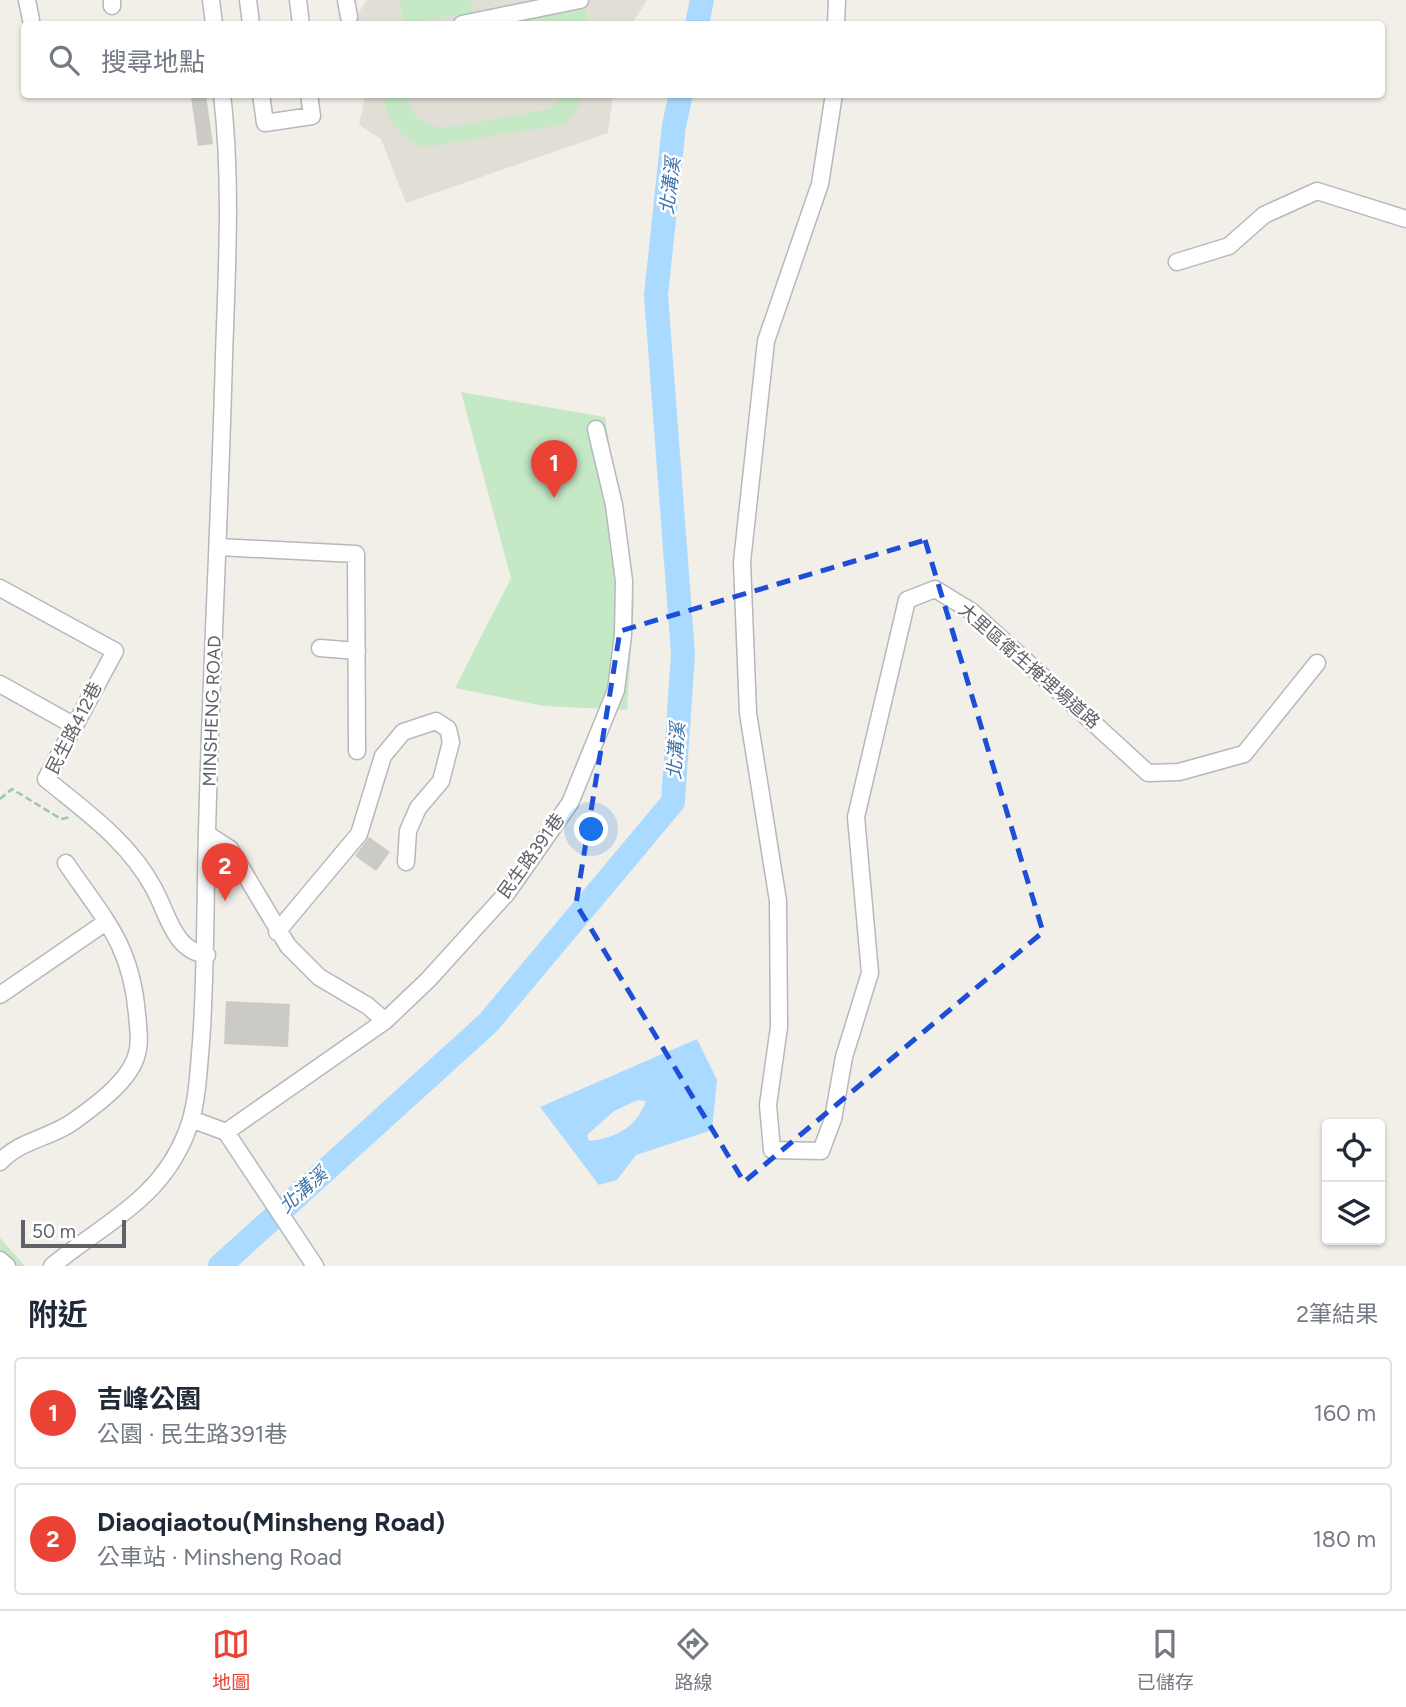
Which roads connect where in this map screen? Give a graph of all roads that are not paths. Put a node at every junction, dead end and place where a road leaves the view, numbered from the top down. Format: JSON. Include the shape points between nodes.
{"nodes":[{"id":1,"x":27,"y":0,"type":"edge"},
{"id":2,"x":211,"y":0,"type":"edge"},
{"id":3,"x":248,"y":0,"type":"edge"},
{"id":4,"x":298,"y":0,"type":"edge"},
{"id":5,"x":346,"y":0,"type":"edge"},
{"id":6,"x":580,"y":0,"type":"edge"},
{"id":7,"x":837,"y":0,"type":"edge"},
{"id":8,"x":349,"y":17,"type":"dead end"},
{"id":9,"x":31,"y":20,"type":"dead end"},
{"id":10,"x":214,"y":21,"type":"edge"},
{"id":11,"x":251,"y":21,"type":"edge"},
{"id":12,"x":301,"y":21,"type":"edge"},
{"id":13,"x":477,"y":21,"type":"edge"},
{"id":14,"x":836,"y":21,"type":"edge"},
{"id":15,"x":222,"y":98,"type":"edge"},
{"id":16,"x":262,"y":98,"type":"edge"},
{"id":17,"x":310,"y":98,"type":"edge"},
{"id":18,"x":833,"y":98,"type":"edge"},
{"id":19,"x":1406,"y":219,"type":"edge"},
{"id":20,"x":1177,"y":262,"type":"dead end"},
{"id":21,"x":596,"y":429,"type":"dead end"},
{"id":22,"x":218,"y":547,"type":"junction"},
{"id":23,"x":0,"y":588,"type":"edge"},
{"id":24,"x":320,"y":648,"type":"dead end"},
{"id":25,"x":357,"y":651,"type":"junction"},
{"id":26,"x":1317,"y":663,"type":"dead end"},
{"id":27,"x":0,"y":684,"type":"edge"},
{"id":28,"x":73,"y":725,"type":"junction"},
{"id":29,"x":357,"y":751,"type":"dead end"},
{"id":30,"x":207,"y":834,"type":"junction"},
{"id":31,"x":406,"y":862,"type":"dead end"},
{"id":32,"x":66,"y":863,"type":"dead end"},
{"id":33,"x":106,"y":922,"type":"junction"},
{"id":34,"x":277,"y":932,"type":"junction"},
{"id":35,"x":207,"y":955,"type":"junction"},
{"id":36,"x":0,"y":995,"type":"edge"},
{"id":37,"x":385,"y":1021,"type":"junction"},
{"id":38,"x":191,"y":1119,"type":"junction"},
{"id":39,"x":226,"y":1132,"type":"junction"},
{"id":40,"x":0,"y":1162,"type":"edge"},
{"id":41,"x":0,"y":1260,"type":"edge"},
{"id":42,"x":312,"y":1260,"type":"edge"},
{"id":43,"x":7,"y":1266,"type":"edge"},
{"id":44,"x":52,"y":1266,"type":"edge"}],
"edges":[{"from":1,"to":9,"type":"street"},
{"from":2,"to":10,"type":"street"},
{"from":3,"to":11,"type":"street"},
{"from":4,"to":12,"type":"street"},
{"from":5,"to":8,"type":"street"},
{"from":6,"to":13,"type":"street"},
{"from":7,"to":14,"type":"street"},
{"from":15,"to":22,"type":"street","name":"MINSHENG ROAD","via":[[228,221]]},
{"from":16,"to":17,"type":"street","via":[[265,123],[312,116]]},
{"from":18,"to":26,"type":"street","name":"大里區衛生掩埋場道路","via":[[820,184],[766,341],[742,562],[748,713],[778,901],[779,1027],[768,1105],[772,1150],[821,1151],[870,973],[856,817],[907,600],[935,589],[971,611],[1148,773],[1179,772],[1244,754]]},
{"from":19,"to":20,"type":"street","via":[[1317,191],[1264,215],[1229,246]]},
{"from":21,"to":37,"type":"street","name":"民生路391巷","via":[[614,505],[624,581],[615,690],[570,803],[507,893]]},
{"from":22,"to":25,"type":"street","via":[[356,554]]},
{"from":22,"to":30,"type":"street","name":"MINSHENG ROAD"},
{"from":23,"to":28,"type":"street","name":"民生路412巷","via":[[115,651]]},
{"from":24,"to":25,"type":"street"},
{"from":25,"to":29,"type":"street"},
{"from":27,"to":28,"type":"street"},
{"from":28,"to":35,"type":"street","name":"民生路412巷","via":[[46,779],[128,847],[153,886],[178,940],[192,953]]},
{"from":30,"to":34,"type":"street","via":[[230,849]]},
{"from":30,"to":35,"type":"street","name":"MINSHENG ROAD"},
{"from":31,"to":34,"type":"street","via":[[408,831],[418,808],[441,781],[451,742],[448,729],[436,721],[403,732],[383,756],[359,834]]},
{"from":32,"to":33,"type":"street"},
{"from":33,"to":36,"type":"street"},
{"from":33,"to":40,"type":"street","via":[[126,954],[132,981],[139,1040],[136,1058],[107,1095],[73,1122],[32,1140]]},
{"from":34,"to":37,"type":"street","via":[[319,977]]},
{"from":35,"to":38,"type":"street","name":"MINSHENG ROAD"},
{"from":37,"to":39,"type":"street","name":"民生路391巷"},
{"from":38,"to":39,"type":"street"},
{"from":38,"to":44,"type":"street","name":"MINSHENG ROAD","via":[[160,1181],[126,1214]]},
{"from":39,"to":42,"type":"street"},
{"from":41,"to":43,"type":"street"}]}
